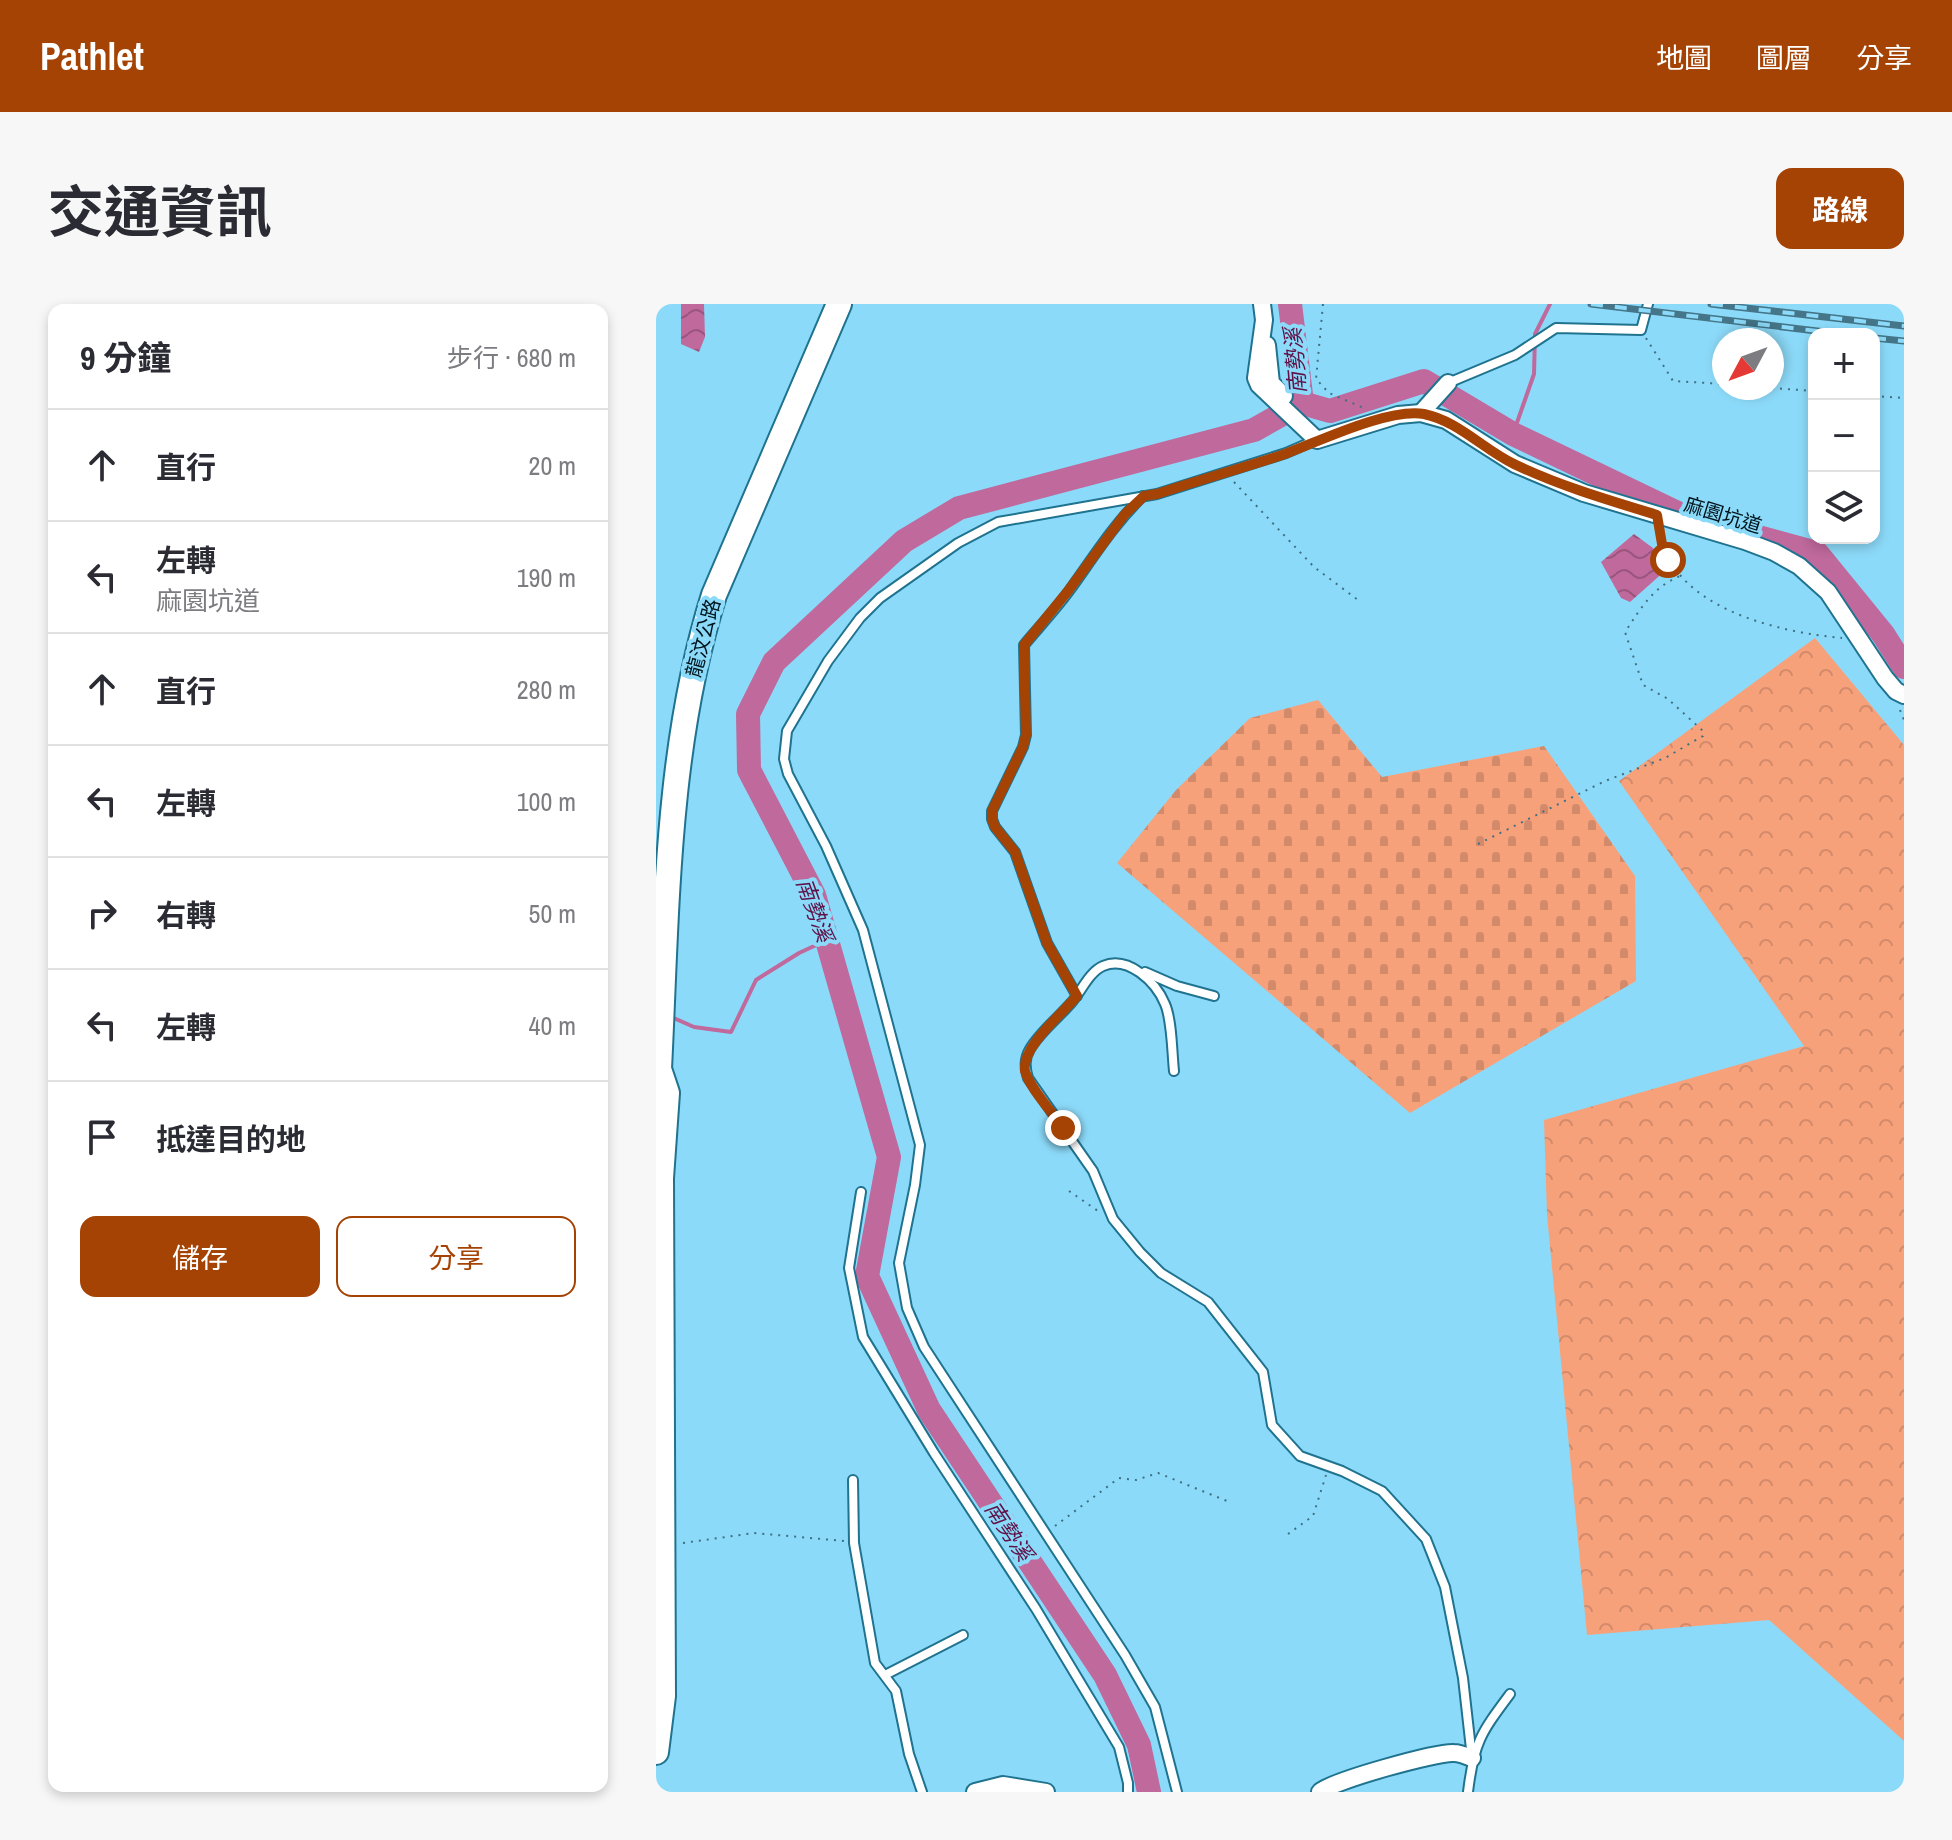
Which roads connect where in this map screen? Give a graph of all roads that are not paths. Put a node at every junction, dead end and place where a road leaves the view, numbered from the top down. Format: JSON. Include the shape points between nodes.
{"nodes":[{"id":1,"x":839,"y":304,"type":"edge"},
{"id":2,"x":1648,"y":304,"type":"edge"},
{"id":3,"x":1263,"y":312,"type":"edge"},
{"id":4,"x":1448,"y":383,"type":"joint"},
{"id":5,"x":1421,"y":413,"type":"junction"},
{"id":6,"x":1321,"y":438,"type":"junction"},
{"id":7,"x":1144,"y":496,"type":"junction"},
{"id":8,"x":1904,"y":695,"type":"edge"},
{"id":9,"x":1130,"y":965,"type":"junction"},
{"id":10,"x":1077,"y":996,"type":"junction"},
{"id":11,"x":1214,"y":996,"type":"dead end"},
{"id":12,"x":1174,"y":1071,"type":"dead end"},
{"id":13,"x":657,"y":1072,"type":"edge"},
{"id":14,"x":658,"y":1178,"type":"edge"},
{"id":15,"x":861,"y":1192,"type":"dead end"},
{"id":16,"x":853,"y":1480,"type":"dead end"},
{"id":17,"x":659,"y":1538,"type":"edge"},
{"id":18,"x":963,"y":1635,"type":"dead end"},
{"id":19,"x":885,"y":1675,"type":"junction"},
{"id":20,"x":1510,"y":1694,"type":"dead end"},
{"id":21,"x":656,"y":1752,"type":"edge"},
{"id":22,"x":1472,"y":1758,"type":"junction"},
{"id":23,"x":1346,"y":1785,"type":"edge"},
{"id":24,"x":922,"y":1792,"type":"edge"},
{"id":25,"x":975,"y":1792,"type":"edge"},
{"id":26,"x":1046,"y":1792,"type":"edge"},
{"id":27,"x":1128,"y":1792,"type":"edge"},
{"id":28,"x":1177,"y":1792,"type":"edge"},
{"id":29,"x":1320,"y":1792,"type":"edge"},
{"id":30,"x":1468,"y":1792,"type":"edge"}],
"edges":[{"from":1,"to":13,"type":"main road","name":"龍汶公路","via":[[714,595],[699,644],[683,728],[670,851]]},
{"from":2,"to":4,"type":"lane","via":[[1641,330],[1556,328],[1515,355]]},
{"from":3,"to":6,"type":"street","via":[[1265,384]]},
{"from":4,"to":5,"type":"street"},
{"from":5,"to":6,"type":"street"},
{"from":5,"to":8,"type":"street","name":"麻園坑道","via":[[1446,420],[1492,452],[1584,493],[1745,541],[1799,566],[1828,592],[1885,678]]},
{"from":6,"to":7,"type":"lane"},
{"from":7,"to":10,"type":"lane","via":[[1105,538],[1024,645],[1026,735],[992,811],[995,827],[1015,852],[1047,943]]},
{"from":7,"to":28,"type":"lane","via":[[998,522],[958,543],[880,598],[844,639],[799,708],[787,731],[784,759],[863,930],[920,1145],[899,1263],[907,1308],[924,1347],[1155,1707]]},
{"from":9,"to":10,"type":"lane","via":[[1103,966]]},
{"from":9,"to":11,"type":"lane"},
{"from":9,"to":12,"type":"lane","via":[[1149,979],[1166,1004]]},
{"from":10,"to":22,"type":"lane","via":[[1029,1050],[1024,1068],[1028,1078],[1093,1171],[1113,1219],[1161,1273],[1208,1302],[1263,1372],[1272,1425],[1300,1456],[1382,1491],[1426,1539],[1445,1587]]},
{"from":13,"to":14,"type":"main road","via":[[667,1093]]},
{"from":14,"to":17,"type":"main road"},
{"from":15,"to":27,"type":"lane","via":[[849,1268],[863,1337],[1119,1747]]},
{"from":16,"to":19,"type":"lane","via":[[854,1543],[875,1663]]},
{"from":17,"to":21,"type":"main road","via":[[663,1696]]},
{"from":18,"to":19,"type":"lane"},
{"from":19,"to":24,"type":"lane","via":[[896,1691]]},
{"from":20,"to":22,"type":"lane","via":[[1481,1734]]},
{"from":22,"to":23,"type":"street","via":[[1453,1753]]},
{"from":22,"to":30,"type":"lane"},
{"from":23,"to":29,"type":"street"},
{"from":25,"to":26,"type":"street","via":[[1003,1785]]}]}
